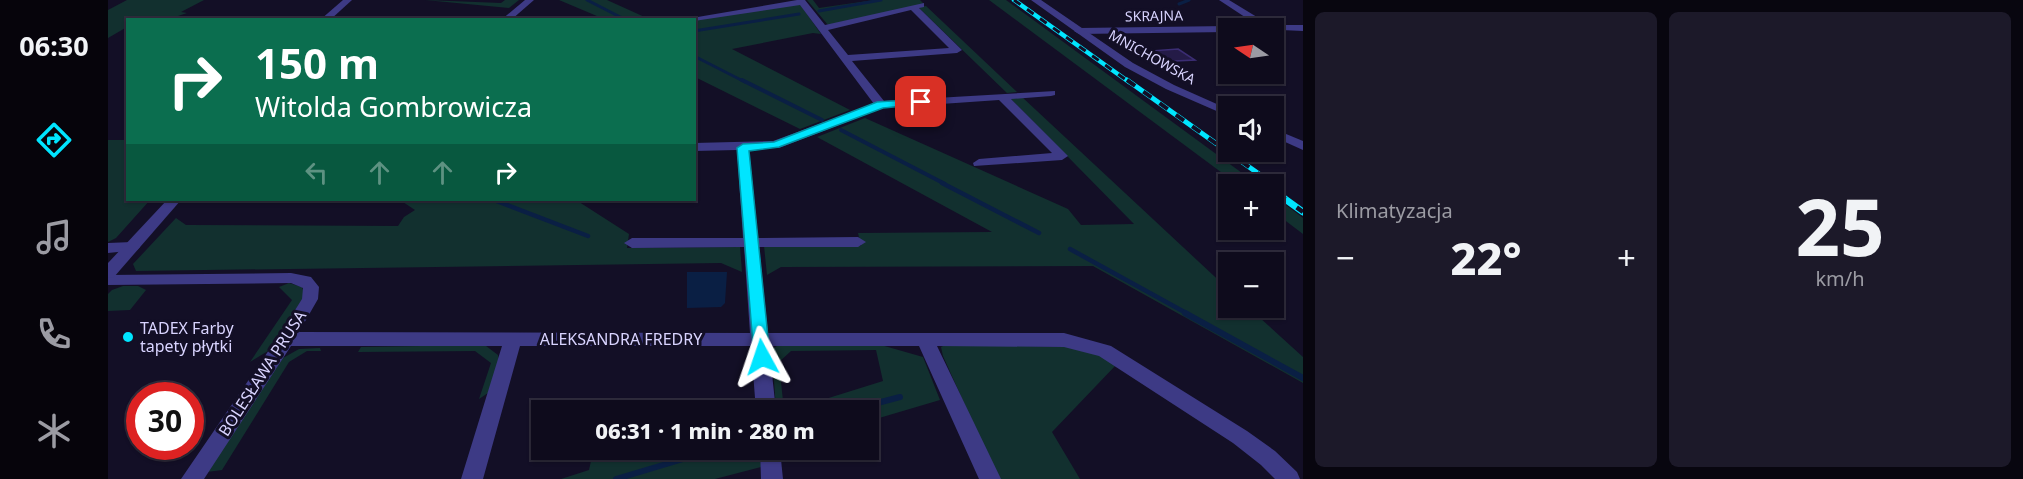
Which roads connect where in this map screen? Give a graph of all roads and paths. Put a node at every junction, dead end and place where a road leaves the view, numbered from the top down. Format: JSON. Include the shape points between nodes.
{"nodes":[{"id":1,"x":348,"y":0,"type":"edge"},
{"id":2,"x":530,"y":0,"type":"edge"},
{"id":3,"x":1035,"y":0,"type":"edge"},
{"id":4,"x":1223,"y":0,"type":"edge"},
{"id":5,"x":802,"y":1,"type":"edge"},
{"id":6,"x":326,"y":18,"type":"edge"},
{"id":7,"x":508,"y":18,"type":"edge"},
{"id":8,"x":696,"y":18,"type":"edge"},
{"id":9,"x":1252,"y":18,"type":"edge"},
{"id":10,"x":824,"y":28,"type":"junction"},
{"id":11,"x":1218,"y":28,"type":"edge"},
{"id":12,"x":1284,"y":28,"type":"edge"},
{"id":13,"x":1303,"y":28,"type":"edge"},
{"id":14,"x":1079,"y":31,"type":"junction"},
{"id":15,"x":847,"y":58,"type":"junction"},
{"id":16,"x":1051,"y":93,"type":"dead end"},
{"id":17,"x":1001,"y":96,"type":"junction"},
{"id":18,"x":881,"y":105,"type":"junction"},
{"id":19,"x":1218,"y":108,"type":"edge"},
{"id":20,"x":1284,"y":137,"type":"edge"},
{"id":21,"x":1303,"y":146,"type":"edge"},
{"id":22,"x":696,"y":147,"type":"edge"},
{"id":23,"x":743,"y":148,"type":"junction"},
{"id":24,"x":979,"y":163,"type":"dead end"},
{"id":25,"x":173,"y":201,"type":"edge"},
{"id":26,"x":858,"y":242,"type":"dead end"},
{"id":27,"x":632,"y":243,"type":"dead end"},
{"id":28,"x":751,"y":243,"type":"junction"},
{"id":29,"x":132,"y":247,"type":"junction"},
{"id":30,"x":108,"y":248,"type":"edge"},
{"id":31,"x":108,"y":273,"type":"edge"},
{"id":32,"x":108,"y":280,"type":"edge"},
{"id":33,"x":286,"y":339,"type":"junction"},
{"id":34,"x":513,"y":339,"type":"junction"},
{"id":35,"x":760,"y":339,"type":"junction"},
{"id":36,"x":925,"y":339,"type":"junction"},
{"id":37,"x":765,"y":400,"type":"edge"},
{"id":38,"x":771,"y":460,"type":"edge"},
{"id":39,"x":192,"y":479,"type":"edge"},
{"id":40,"x":472,"y":479,"type":"edge"},
{"id":41,"x":772,"y":479,"type":"edge"},
{"id":42,"x":990,"y":479,"type":"edge"},
{"id":43,"x":1289,"y":479,"type":"edge"}],
"edges":[{"from":1,"to":6,"type":"street"},
{"from":2,"to":7,"type":"street"},
{"from":3,"to":14,"type":"street","name":"MNICHOWSKA"},
{"from":4,"to":9,"type":"street"},
{"from":5,"to":8,"type":"street"},
{"from":5,"to":10,"type":"street"},
{"from":10,"to":15,"type":"street"},
{"from":10,"to":15,"type":"street","via":[[917,6],[957,50]]},
{"from":11,"to":14,"type":"street","name":"SKRAJNA"},
{"from":12,"to":13,"type":"street"},
{"from":14,"to":19,"type":"street","name":"MNICHOWSKA","via":[[1147,75]]},
{"from":15,"to":18,"type":"street"},
{"from":16,"to":17,"type":"street"},
{"from":17,"to":18,"type":"street"},
{"from":17,"to":24,"type":"street","via":[[1062,156]]},
{"from":18,"to":23,"type":"street","via":[[776,145]]},
{"from":20,"to":21,"type":"street"},
{"from":22,"to":23,"type":"street"},
{"from":23,"to":28,"type":"street"},
{"from":25,"to":29,"type":"street"},
{"from":26,"to":28,"type":"street"},
{"from":27,"to":28,"type":"street"},
{"from":28,"to":35,"type":"street"},
{"from":29,"to":30,"type":"street"},
{"from":29,"to":31,"type":"street"},
{"from":32,"to":33,"type":"street","name":"BOLESŁAWA PRUSA","via":[[305,281],[311,287],[310,299]]},
{"from":33,"to":34,"type":"street","name":"ALEKSANDRA FREDRY"},
{"from":33,"to":39,"type":"street","name":"BOLESŁAWA PRUSA"},
{"from":34,"to":35,"type":"street","name":"ALEKSANDRA FREDRY"},
{"from":34,"to":40,"type":"street"},
{"from":35,"to":36,"type":"street","name":"ALEKSANDRA FREDRY"},
{"from":35,"to":37,"type":"street"},
{"from":36,"to":42,"type":"street"},
{"from":36,"to":43,"type":"street","name":"ALEKSANDRA FREDRY","via":[[1064,340],[1105,351],[1240,437]]},
{"from":38,"to":41,"type":"street"}]}
